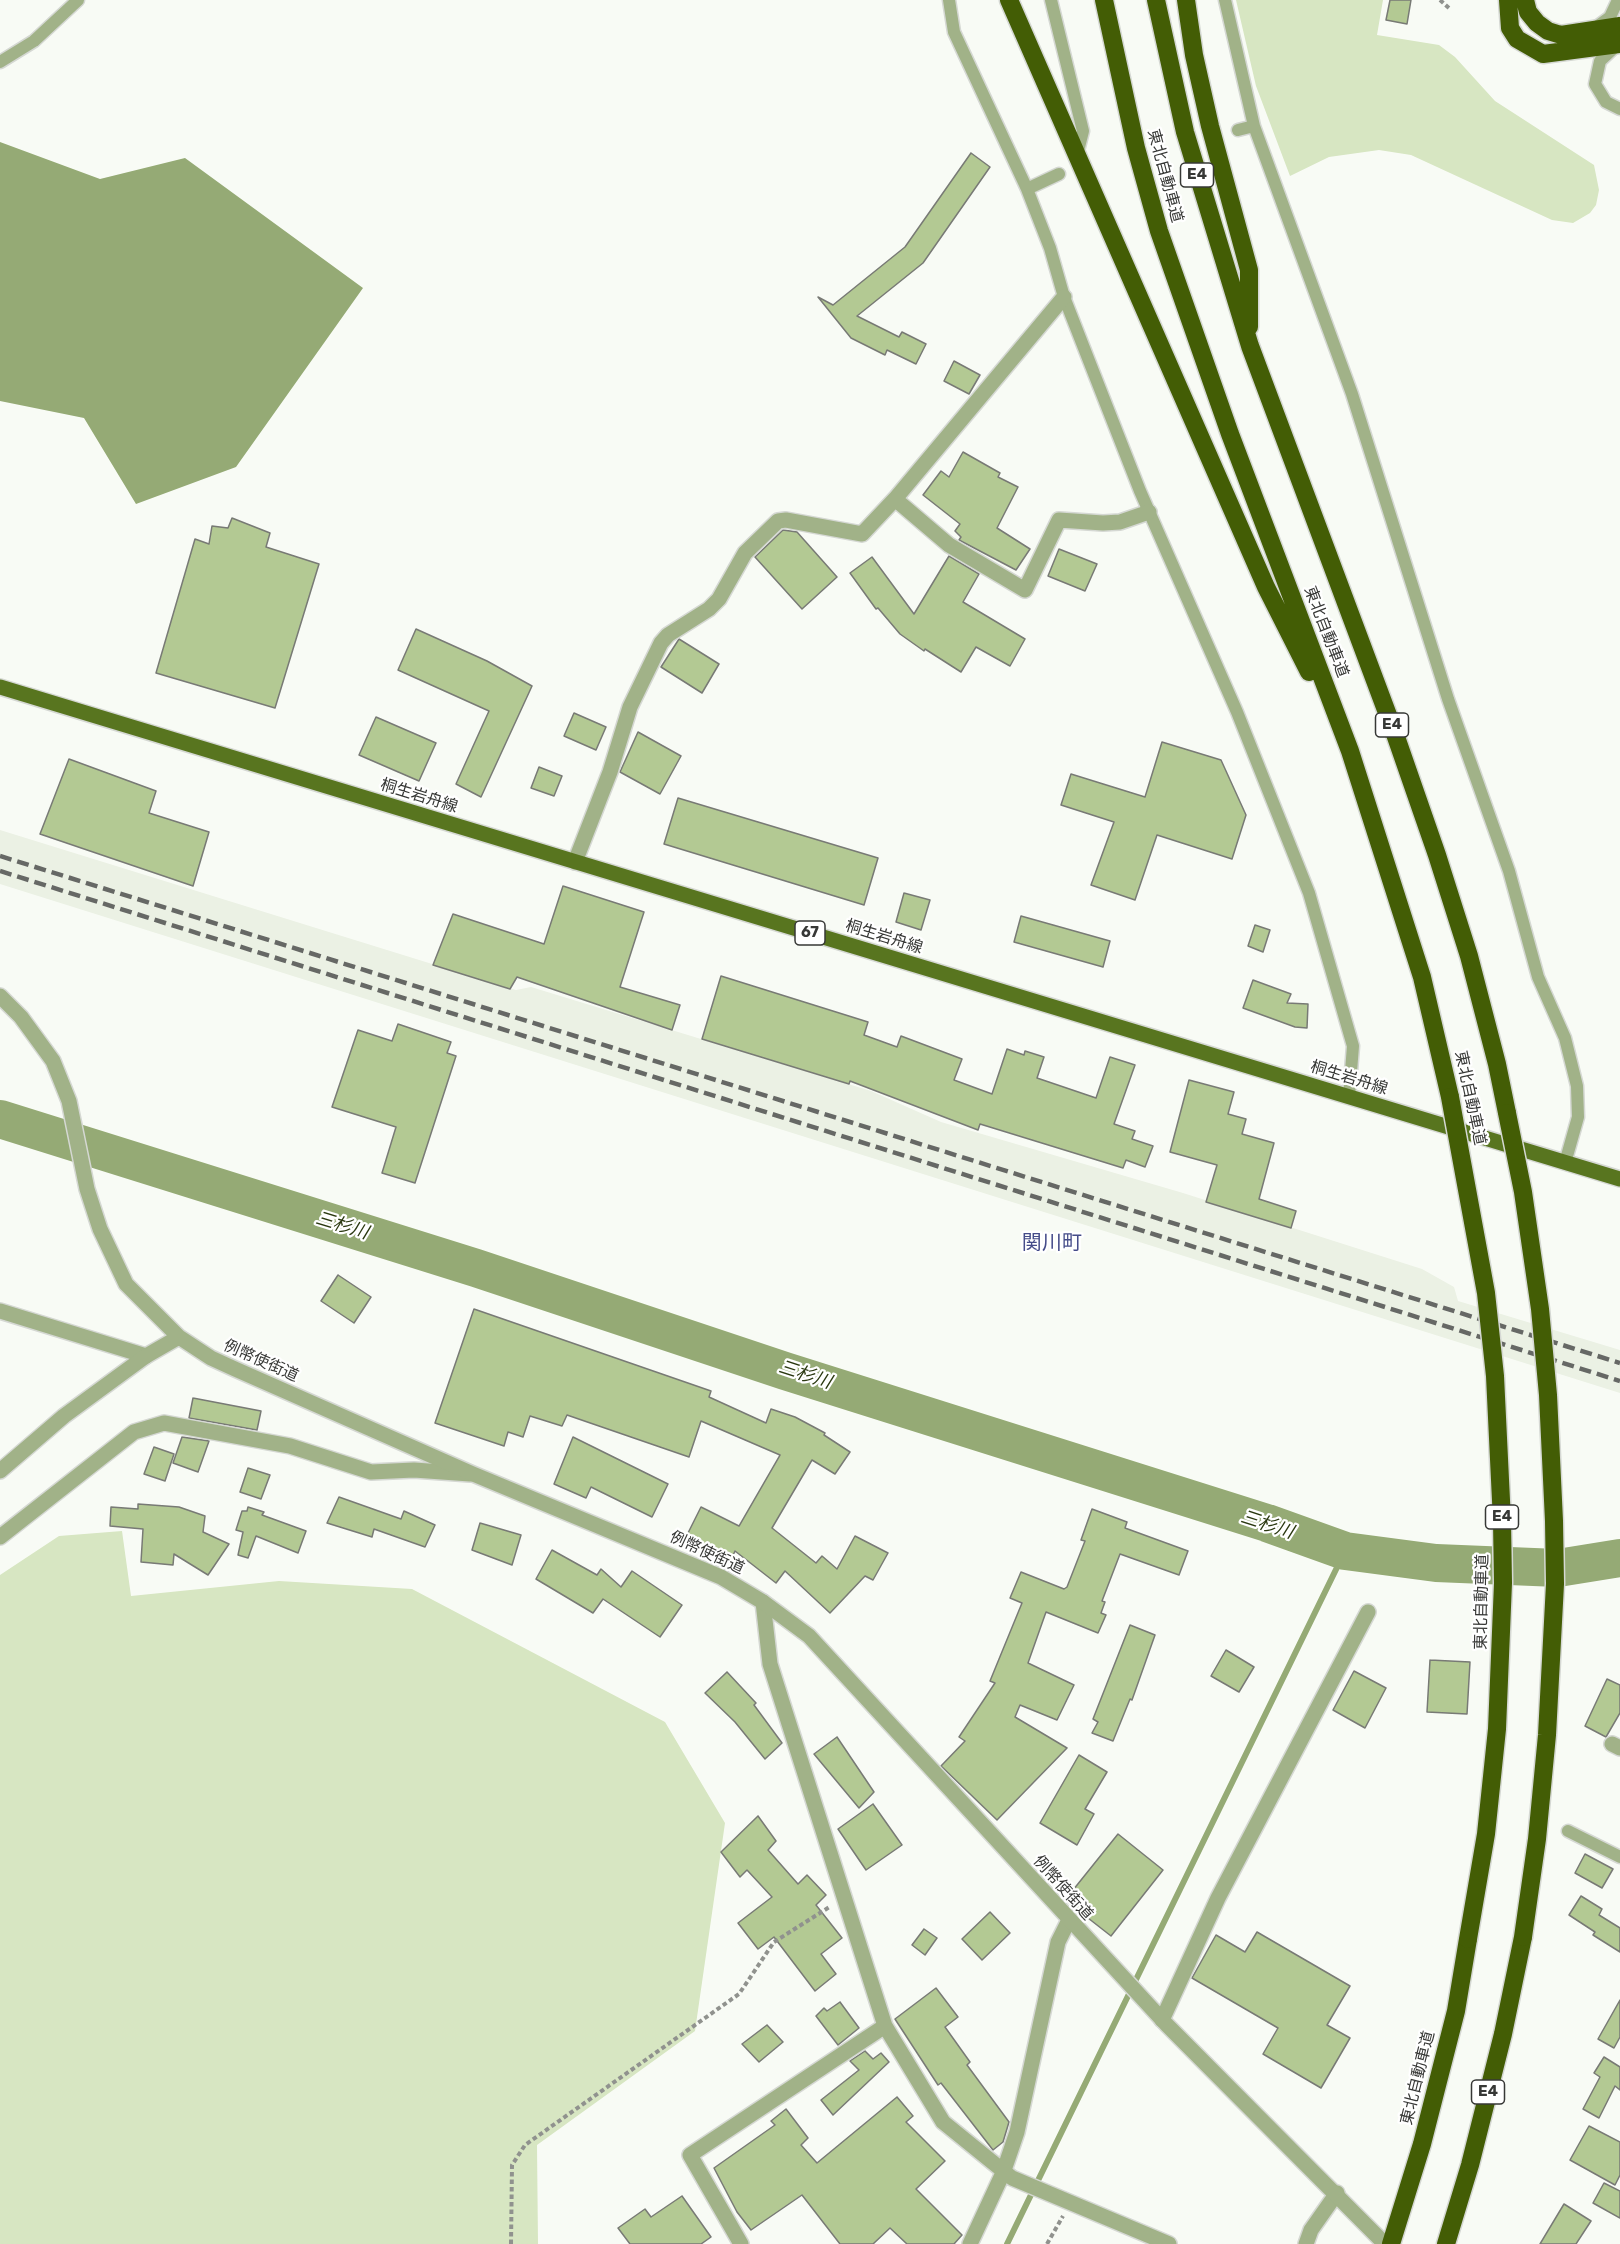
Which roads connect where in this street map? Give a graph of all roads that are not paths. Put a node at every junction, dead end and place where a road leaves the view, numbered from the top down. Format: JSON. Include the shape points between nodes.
{"nodes":[{"id":1,"x":78,"y":0,"type":"edge"},
{"id":2,"x":949,"y":0,"type":"edge"},
{"id":3,"x":1009,"y":0,"type":"edge"},
{"id":4,"x":1052,"y":0,"type":"edge"},
{"id":5,"x":1104,"y":0,"type":"edge"},
{"id":6,"x":1156,"y":0,"type":"edge"},
{"id":7,"x":1186,"y":0,"type":"edge"},
{"id":8,"x":1225,"y":0,"type":"edge"},
{"id":9,"x":1508,"y":0,"type":"edge"},
{"id":10,"x":1525,"y":0,"type":"edge"},
{"id":11,"x":1618,"y":0,"type":"edge"},
{"id":12,"x":1592,"y":31,"type":"junction"},
{"id":13,"x":1619,"y":38,"type":"edge"},
{"id":14,"x":0,"y":62,"type":"edge"},
{"id":15,"x":1620,"y":109,"type":"edge"},
{"id":16,"x":1254,"y":126,"type":"junction"},
{"id":17,"x":1239,"y":130,"type":"dead end"},
{"id":18,"x":1077,"y":155,"type":"junction"},
{"id":19,"x":1059,"y":174,"type":"dead end"},
{"id":20,"x":1027,"y":189,"type":"junction"},
{"id":21,"x":1064,"y":297,"type":"junction"},
{"id":22,"x":1250,"y":346,"type":"junction"},
{"id":23,"x":895,"y":499,"type":"junction"},
{"id":24,"x":1149,"y":512,"type":"junction"},
{"id":25,"x":0,"y":687,"type":"edge"},
{"id":26,"x":1350,"y":751,"type":"junction"},
{"id":27,"x":575,"y":862,"type":"junction"},
{"id":28,"x":0,"y":996,"type":"edge"},
{"id":29,"x":1349,"y":1097,"type":"junction"},
{"id":30,"x":1565,"y":1162,"type":"junction"},
{"id":31,"x":1620,"y":1179,"type":"edge"},
{"id":32,"x":0,"y":1311,"type":"edge"},
{"id":33,"x":178,"y":1337,"type":"junction"},
{"id":34,"x":146,"y":1356,"type":"junction"},
{"id":35,"x":0,"y":1471,"type":"edge"},
{"id":36,"x":473,"y":1474,"type":"junction"},
{"id":37,"x":0,"y":1538,"type":"edge"},
{"id":38,"x":763,"y":1602,"type":"junction"},
{"id":39,"x":1368,"y":1612,"type":"dead end"},
{"id":40,"x":1568,"y":1831,"type":"dead end"},
{"id":41,"x":1620,"y":1857,"type":"edge"},
{"id":42,"x":1069,"y":1920,"type":"junction"},
{"id":43,"x":1158,"y":2015,"type":"junction"},
{"id":44,"x":885,"y":2026,"type":"junction"},
{"id":45,"x":1008,"y":2176,"type":"junction"},
{"id":46,"x":1337,"y":2193,"type":"junction"},
{"id":47,"x":741,"y":2244,"type":"edge"},
{"id":48,"x":970,"y":2244,"type":"edge"},
{"id":49,"x":1168,"y":2244,"type":"edge"},
{"id":50,"x":1306,"y":2244,"type":"edge"},
{"id":51,"x":1385,"y":2244,"type":"edge"},
{"id":52,"x":1391,"y":2244,"type":"edge"},
{"id":53,"x":1446,"y":2244,"type":"edge"}],
"edges":[{"from":1,"to":14,"type":"lane","via":[[34,41]]},
{"from":2,"to":20,"type":"lane","via":[[954,32]]},
{"from":3,"to":18,"type":"highway"},
{"from":4,"to":18,"type":"lane","via":[[1083,131]]},
{"from":5,"to":26,"type":"highway","name":"東北自動車道","number":"E4","via":[[1136,148],[1162,241],[1237,454]]},
{"from":6,"to":22,"type":"highway","name":"東北自動車道","number":"E4","via":[[1185,132]]},
{"from":7,"to":22,"type":"highway","via":[[1208,116],[1249,270]]},
{"from":8,"to":16,"type":"lane"},
{"from":9,"to":13,"type":"highway","via":[[1510,28],[1533,51],[1543,54]]},
{"from":10,"to":12,"type":"highway","via":[[1528,12],[1548,31],[1562,35]]},
{"from":11,"to":12,"type":"lane","via":[[1610,17]]},
{"from":12,"to":13,"type":"highway"},
{"from":13,"to":15,"type":"lane","via":[[1600,61],[1594,84],[1606,102]]},
{"from":16,"to":17,"type":"lane"},
{"from":16,"to":30,"type":"lane","via":[[1352,394],[1448,699],[1509,871],[1538,977],[1565,1038],[1577,1086],[1578,1118]]},
{"from":18,"to":26,"type":"highway","via":[[1266,587]]},
{"from":19,"to":20,"type":"lane"},
{"from":20,"to":21,"type":"lane"},
{"from":21,"to":23,"type":"street"},
{"from":21,"to":24,"type":"lane"},
{"from":22,"to":53,"type":"highway","name":"東北自動車道","number":"E4","bridge":true,"via":[[1395,734],[1469,956],[1497,1064],[1523,1192],[1540,1309],[1548,1395],[1555,1584],[1537,1839],[1523,1937],[1503,2034]]},
{"from":23,"to":24,"type":"street","via":[[949,545],[1025,590],[1059,520],[1120,522]]},
{"from":23,"to":27,"type":"street","via":[[862,534],[778,521],[745,553],[719,599],[668,635],[630,707]]},
{"from":24,"to":29,"type":"lane","via":[[1237,712],[1309,893],[1353,1046]]},
{"from":25,"to":27,"type":"main road","name":"桐生岩舟線","number":"67"},
{"from":26,"to":52,"type":"highway","name":"東北自動車道","number":"E4","bridge":true,"via":[[1422,977],[1450,1096],[1486,1293],[1495,1376],[1502,1521],[1497,1729],[1486,1834],[1456,2011]]},
{"from":27,"to":29,"type":"main road","name":"桐生岩舟線","number":"67"},
{"from":28,"to":33,"type":"street","name":"例幣使街道","via":[[21,1017],[52,1061],[69,1101],[87,1189],[100,1229],[126,1284]]},
{"from":29,"to":30,"type":"main road","name":"桐生岩舟線","number":"67"},
{"from":30,"to":31,"type":"main road","name":"桐生岩舟線","number":"67"},
{"from":32,"to":34,"type":"street"},
{"from":33,"to":34,"type":"street"},
{"from":33,"to":36,"type":"street","name":"例幣使街道","via":[[234,1369]]},
{"from":34,"to":35,"type":"street","via":[[64,1416]]},
{"from":36,"to":37,"type":"street","via":[[371,1472],[291,1446],[164,1423],[134,1432]]},
{"from":36,"to":38,"type":"street","name":"例幣使街道","via":[[722,1576]]},
{"from":38,"to":42,"type":"street","name":"例幣使街道","via":[[809,1636]]},
{"from":38,"to":44,"type":"street","via":[[770,1664]]},
{"from":39,"to":43,"type":"street"},
{"from":40,"to":41,"type":"lane"},
{"from":42,"to":43,"type":"street","name":"例幣使街道"},
{"from":42,"to":45,"type":"street","via":[[1058,1942]]},
{"from":43,"to":46,"type":"street","name":"例幣使街道"},
{"from":44,"to":45,"type":"street","via":[[943,2122]]},
{"from":44,"to":47,"type":"street","via":[[690,2155]]},
{"from":45,"to":48,"type":"street"},
{"from":45,"to":49,"type":"street"},
{"from":46,"to":50,"type":"street"},
{"from":46,"to":51,"type":"street","name":"例幣使街道"}]}
